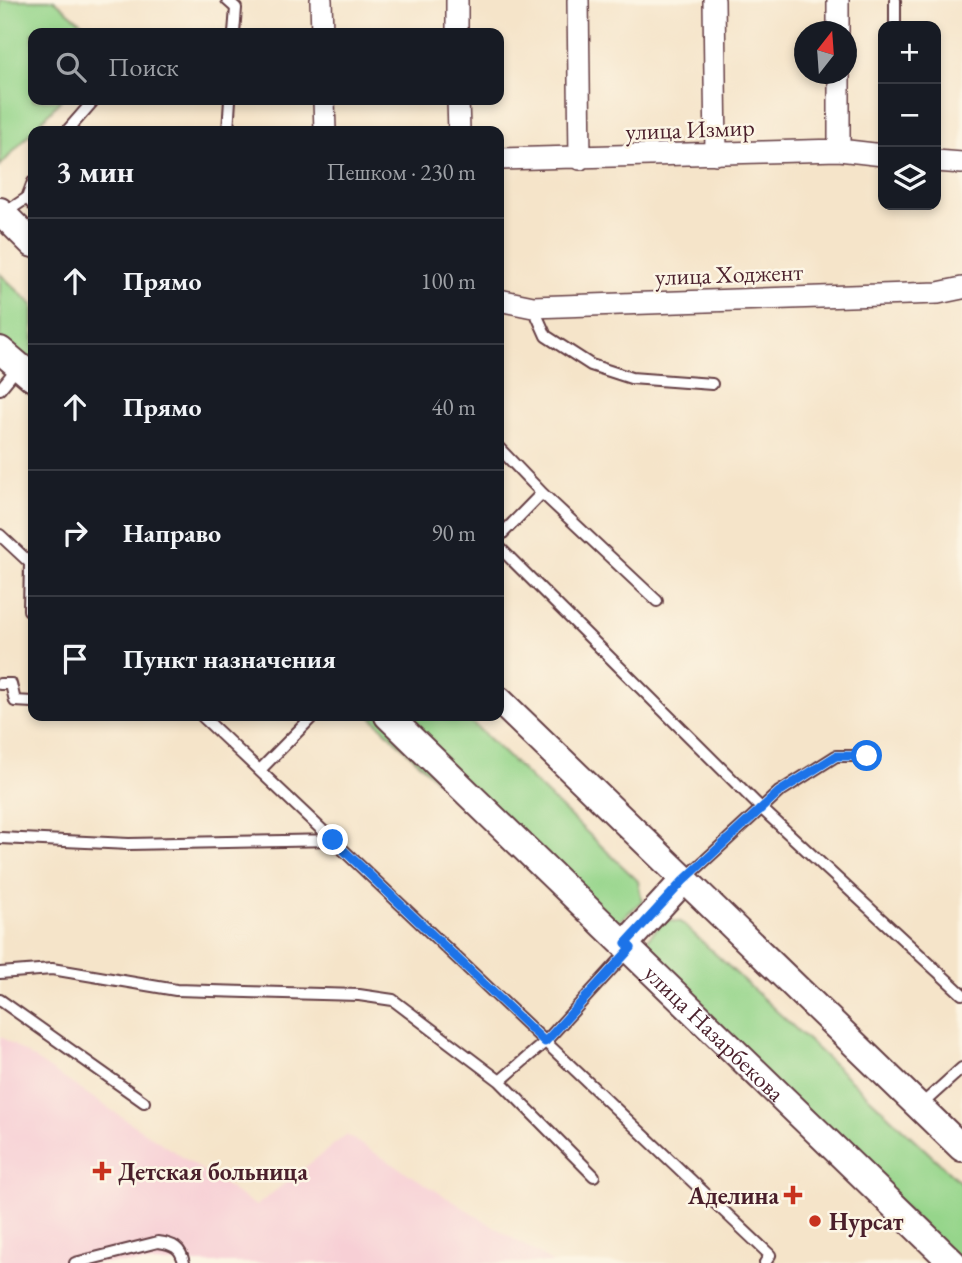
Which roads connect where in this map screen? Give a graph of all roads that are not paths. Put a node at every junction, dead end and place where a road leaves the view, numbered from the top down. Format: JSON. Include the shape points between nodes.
{"nodes":[{"id":1,"x":227,"y":0,"type":"edge"},
{"id":2,"x":321,"y":0,"type":"edge"},
{"id":3,"x":457,"y":0,"type":"edge"},
{"id":4,"x":578,"y":0,"type":"edge"},
{"id":5,"x":713,"y":0,"type":"edge"},
{"id":6,"x":838,"y":0,"type":"edge"},
{"id":7,"x":895,"y":0,"type":"edge"},
{"id":8,"x":838,"y":21,"type":"edge"},
{"id":9,"x":895,"y":21,"type":"edge"},
{"id":10,"x":234,"y":28,"type":"edge"},
{"id":11,"x":322,"y":28,"type":"edge"},
{"id":12,"x":457,"y":28,"type":"edge"},
{"id":13,"x":839,"y":84,"type":"edge"},
{"id":14,"x":89,"y":105,"type":"edge"},
{"id":15,"x":230,"y":105,"type":"edge"},
{"id":16,"x":324,"y":105,"type":"edge"},
{"id":17,"x":458,"y":105,"type":"edge"},
{"id":18,"x":71,"y":126,"type":"edge"},
{"id":19,"x":228,"y":126,"type":"edge"},
{"id":20,"x":325,"y":126,"type":"edge"},
{"id":21,"x":458,"y":126,"type":"edge"},
{"id":22,"x":839,"y":150,"type":"junction"},
{"id":23,"x":716,"y":154,"type":"junction"},
{"id":24,"x":878,"y":154,"type":"edge"},
{"id":25,"x":504,"y":159,"type":"edge"},
{"id":26,"x":580,"y":159,"type":"junction"},
{"id":27,"x":941,"y":161,"type":"edge"},
{"id":28,"x":962,"y":166,"type":"edge"},
{"id":29,"x":28,"y":202,"type":"edge"},
{"id":30,"x":1,"y":212,"type":"edge"},
{"id":31,"x":28,"y":239,"type":"edge"},
{"id":32,"x":962,"y":288,"type":"edge"},
{"id":33,"x":504,"y":301,"type":"edge"},
{"id":34,"x":533,"y":307,"type":"junction"},
{"id":35,"x":18,"y":364,"type":"edge"},
{"id":36,"x":712,"y":384,"type":"dead end"},
{"id":37,"x":0,"y":389,"type":"edge"},
{"id":38,"x":504,"y":453,"type":"edge"},
{"id":39,"x":542,"y":493,"type":"junction"},
{"id":40,"x":504,"y":532,"type":"edge"},
{"id":41,"x":0,"y":536,"type":"edge"},
{"id":42,"x":504,"y":552,"type":"edge"},
{"id":43,"x":28,"y":561,"type":"edge"},
{"id":44,"x":657,"y":601,"type":"dead end"},
{"id":45,"x":0,"y":684,"type":"edge"},
{"id":46,"x":28,"y":702,"type":"edge"},
{"id":47,"x":504,"y":706,"type":"edge"},
{"id":48,"x":207,"y":721,"type":"edge"},
{"id":49,"x":308,"y":721,"type":"edge"},
{"id":50,"x":392,"y":721,"type":"edge"},
{"id":51,"x":867,"y":756,"type":"dead end"},
{"id":52,"x":260,"y":770,"type":"junction"},
{"id":53,"x":761,"y":808,"type":"junction"},
{"id":54,"x":0,"y":838,"type":"edge"},
{"id":55,"x":333,"y":840,"type":"junction"},
{"id":56,"x":683,"y":881,"type":"junction"},
{"id":57,"x":628,"y":946,"type":"junction"},
{"id":58,"x":0,"y":973,"type":"edge"},
{"id":59,"x":962,"y":994,"type":"edge"},
{"id":60,"x":0,"y":1000,"type":"edge"},
{"id":61,"x":545,"y":1042,"type":"junction"},
{"id":62,"x":962,"y":1068,"type":"edge"},
{"id":63,"x":500,"y":1081,"type":"junction"},
{"id":64,"x":144,"y":1102,"type":"dead end"},
{"id":65,"x":920,"y":1106,"type":"junction"},
{"id":66,"x":962,"y":1148,"type":"edge"},
{"id":67,"x":594,"y":1176,"type":"dead end"},
{"id":68,"x":75,"y":1263,"type":"edge"},
{"id":69,"x":184,"y":1263,"type":"edge"},
{"id":70,"x":765,"y":1263,"type":"edge"},
{"id":71,"x":953,"y":1263,"type":"edge"}],
"edges":[{"from":1,"to":10,"type":"lane","via":[[236,8]]},
{"from":2,"to":11,"type":"street"},
{"from":3,"to":12,"type":"street"},
{"from":4,"to":26,"type":"street"},
{"from":5,"to":23,"type":"street"},
{"from":6,"to":8,"type":"street"},
{"from":7,"to":9,"type":"lane"},
{"from":13,"to":22,"type":"street"},
{"from":14,"to":18,"type":"lane"},
{"from":15,"to":19,"type":"lane"},
{"from":16,"to":20,"type":"street"},
{"from":17,"to":21,"type":"street"},
{"from":22,"to":23,"type":"street","name":"улица Измир"},
{"from":22,"to":24,"type":"street","name":"улица Измир"},
{"from":23,"to":26,"type":"street","name":"улица Измир"},
{"from":25,"to":26,"type":"street","name":"улица Измир"},
{"from":27,"to":28,"type":"street"},
{"from":29,"to":30,"type":"lane"},
{"from":30,"to":31,"type":"street"},
{"from":32,"to":34,"type":"street","name":"улица Ходжент","via":[[938,293]]},
{"from":33,"to":34,"type":"street","name":"улица Ходжент"},
{"from":34,"to":36,"type":"lane","via":[[546,335],[591,365],[631,378]]},
{"from":35,"to":37,"type":"lane"},
{"from":38,"to":39,"type":"lane"},
{"from":39,"to":40,"type":"lane"},
{"from":39,"to":44,"type":"lane"},
{"from":41,"to":43,"type":"lane"},
{"from":42,"to":53,"type":"lane"},
{"from":45,"to":46,"type":"lane","via":[[11,684],[15,701]]},
{"from":47,"to":56,"type":"street"},
{"from":48,"to":52,"type":"lane"},
{"from":49,"to":52,"type":"lane"},
{"from":50,"to":57,"type":"street","name":"улица Назарбекова"},
{"from":51,"to":53,"type":"lane","via":[[836,756]]},
{"from":52,"to":55,"type":"lane"},
{"from":53,"to":56,"type":"lane"},
{"from":53,"to":59,"type":"lane"},
{"from":54,"to":55,"type":"lane","via":[[129,844]]},
{"from":55,"to":61,"type":"lane"},
{"from":56,"to":57,"type":"street"},
{"from":56,"to":65,"type":"street"},
{"from":57,"to":61,"type":"lane"},
{"from":57,"to":71,"type":"street","name":"улица Назарбекова"},
{"from":58,"to":63,"type":"lane","via":[[52,969],[176,990],[393,1000]]},
{"from":60,"to":64,"type":"lane"},
{"from":61,"to":63,"type":"lane"},
{"from":61,"to":70,"type":"lane","via":[[770,1255]]},
{"from":62,"to":65,"type":"lane"},
{"from":63,"to":67,"type":"lane"},
{"from":65,"to":66,"type":"street"},
{"from":68,"to":69,"type":"lane","via":[[158,1242],[182,1251]]}]}
